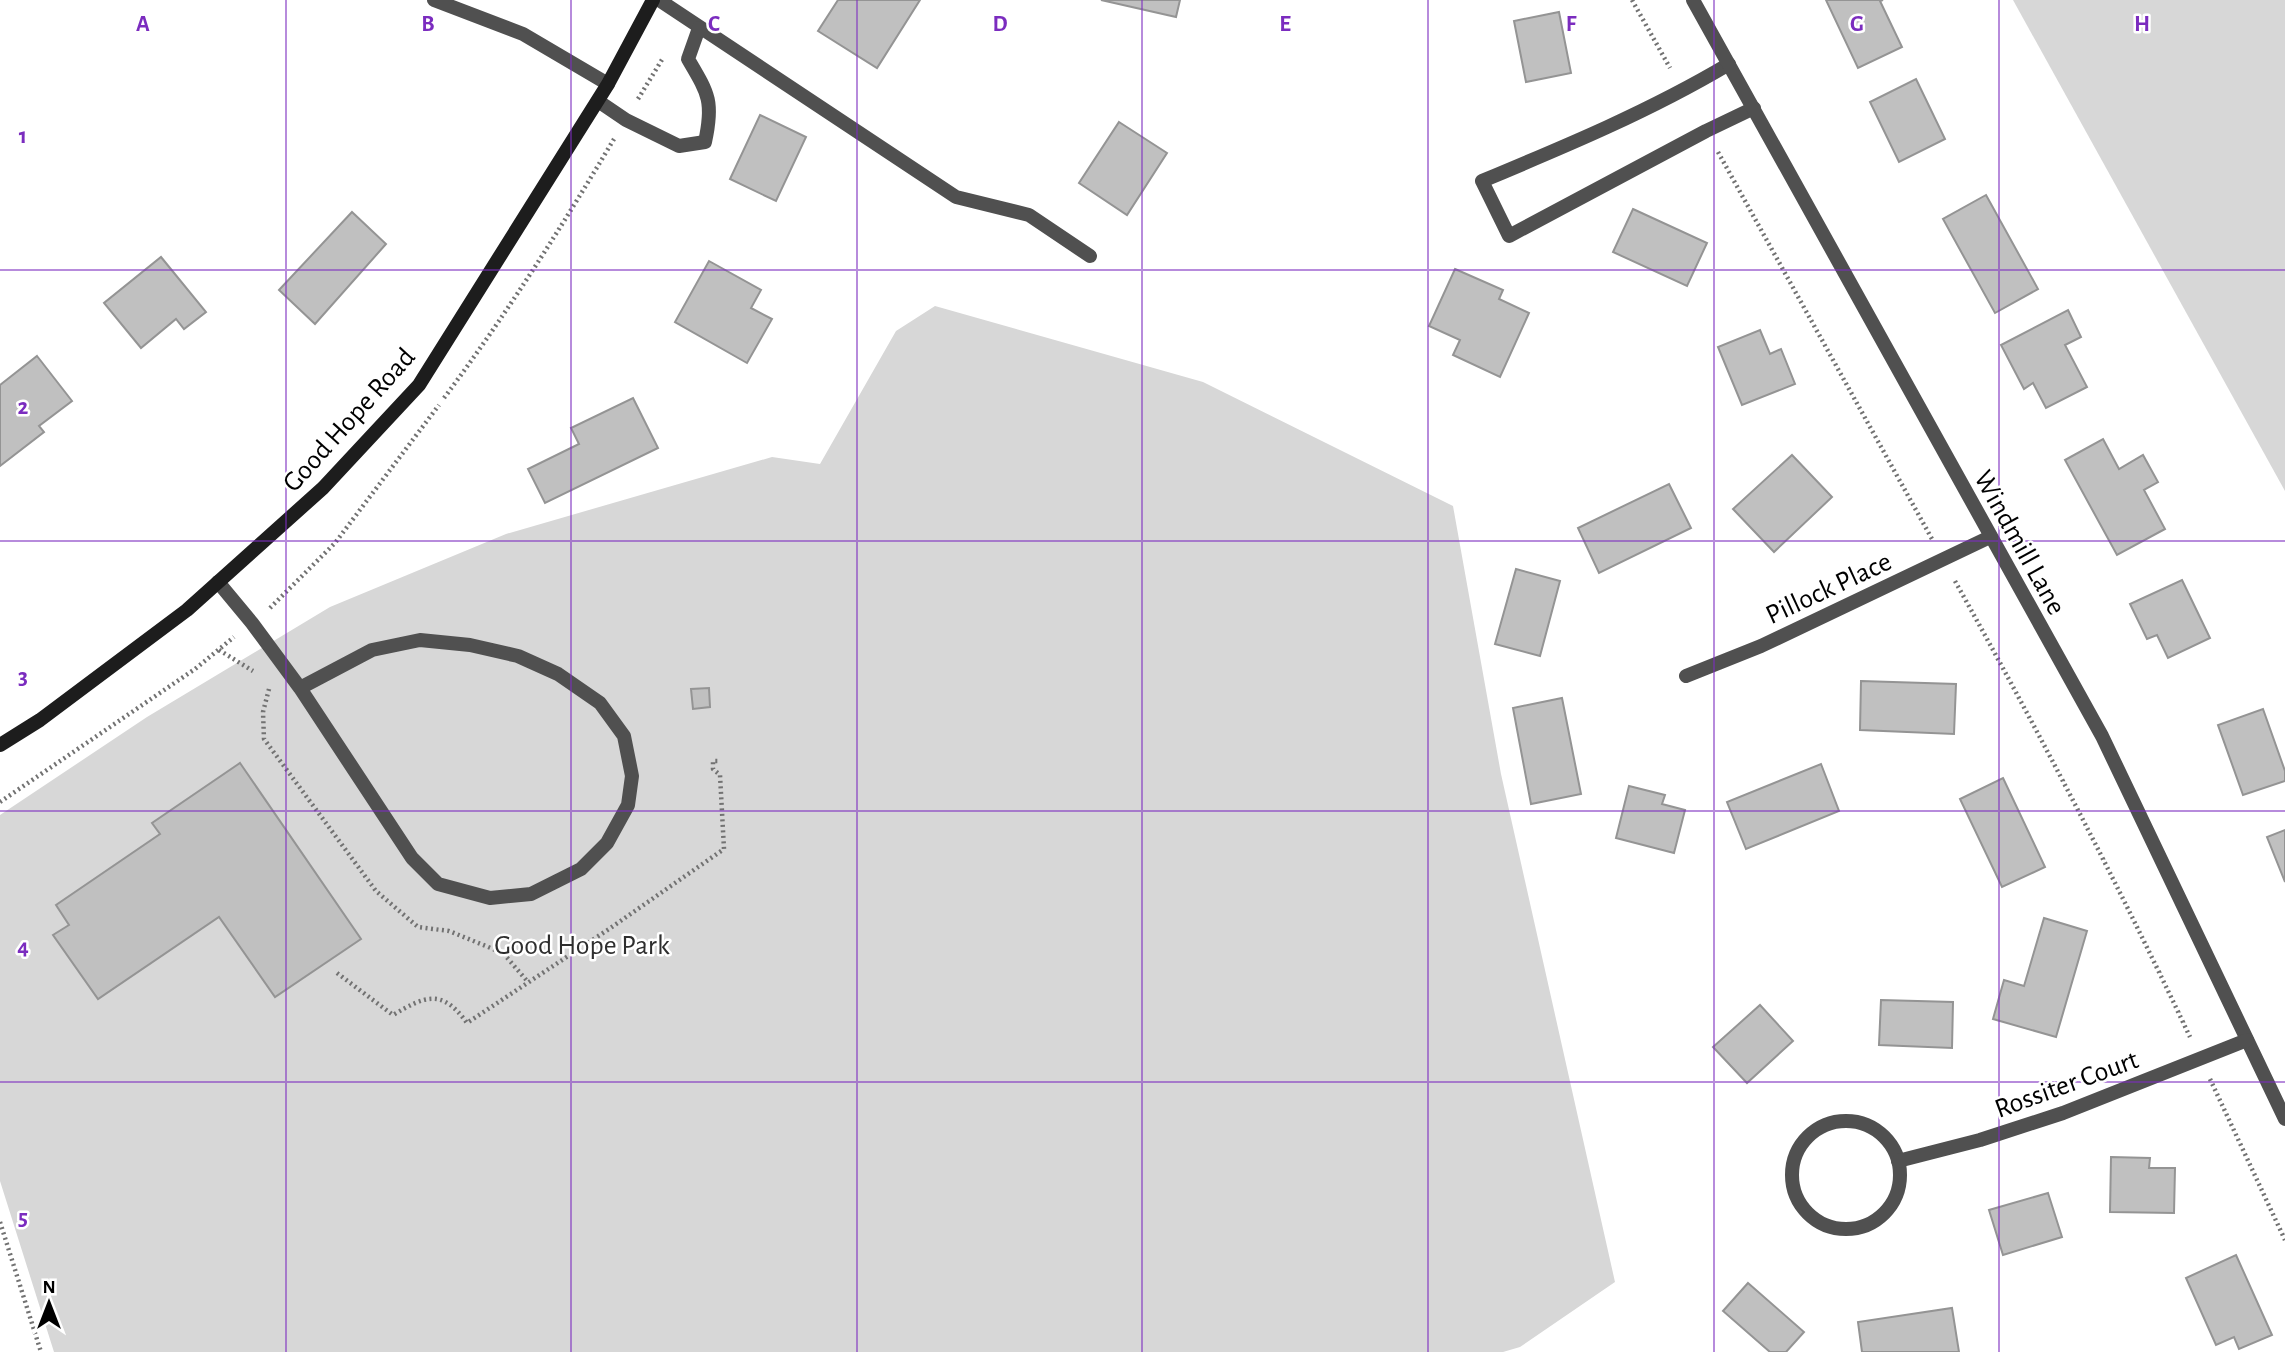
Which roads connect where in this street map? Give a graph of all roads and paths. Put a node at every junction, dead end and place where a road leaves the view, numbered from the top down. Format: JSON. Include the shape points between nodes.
{"nodes":[{"id":1,"x":434,"y":0,"type":"edge"},
{"id":2,"x":653,"y":0,"type":"edge"},
{"id":3,"x":659,"y":0,"type":"edge"},
{"id":4,"x":1632,"y":0,"type":"edge"},
{"id":5,"x":1693,"y":0,"type":"edge"},
{"id":6,"x":699,"y":28,"type":"junction"},
{"id":7,"x":1729,"y":64,"type":"junction"},
{"id":8,"x":608,"y":84,"type":"junction"},
{"id":9,"x":1683,"y":91,"type":"junction"},
{"id":10,"x":598,"y":101,"type":"junction"},
{"id":11,"x":1754,"y":108,"type":"junction"},
{"id":12,"x":1706,"y":131,"type":"junction"},
{"id":13,"x":1090,"y":256,"type":"dead end"},
{"id":14,"x":1990,"y":537,"type":"junction"},
{"id":15,"x":1943,"y":559,"type":"junction"},
{"id":16,"x":218,"y":582,"type":"junction"},
{"id":17,"x":218,"y":650,"type":"dead end"},
{"id":18,"x":263,"y":676,"type":"dead end"},
{"id":19,"x":1686,"y":676,"type":"dead end"},
{"id":20,"x":270,"y":684,"type":"dead end"},
{"id":21,"x":300,"y":688,"type":"junction"},
{"id":22,"x":0,"y":745,"type":"edge"},
{"id":23,"x":719,"y":761,"type":"dead end"},
{"id":24,"x":337,"y":973,"type":"dead end"},
{"id":25,"x":528,"y":982,"type":"junction"},
{"id":26,"x":2247,"y":1040,"type":"junction"},
{"id":27,"x":2200,"y":1059,"type":"junction"},
{"id":28,"x":2285,"y":1119,"type":"edge"},
{"id":29,"x":1898,"y":1161,"type":"junction"},
{"id":30,"x":0,"y":1222,"type":"edge"},
{"id":31,"x":2285,"y":1240,"type":"edge"},
{"id":32,"x":41,"y":1352,"type":"edge"}],
"edges":[{"from":1,"to":8,"type":"street","via":[[523,34]]},
{"from":2,"to":8,"type":"street","name":"Good Hope Road"},
{"from":3,"to":6,"type":"street"},
{"from":4,"to":9,"type":"path"},
{"from":5,"to":7,"type":"street","name":"Windmill Lane"},
{"from":6,"to":10,"type":"street","via":[[688,59],[708,93],[711,118],[705,142],[679,146]]},
{"from":6,"to":13,"type":"street","via":[[956,197],[1029,215]]},
{"from":7,"to":9,"type":"street"},
{"from":7,"to":11,"type":"street","name":"Windmill Lane"},
{"from":8,"to":10,"type":"street","name":"Good Hope Road"},
{"from":9,"to":12,"type":"street","via":[[1482,181],[1509,236]]},
{"from":10,"to":16,"type":"street","name":"Good Hope Road","via":[[419,385],[323,488]]},
{"from":11,"to":12,"type":"street"},
{"from":11,"to":14,"type":"street","name":"Windmill Lane"},
{"from":12,"to":15,"type":"path"},
{"from":14,"to":15,"type":"street","name":"Pillock Place"},
{"from":14,"to":26,"type":"street","name":"Windmill Lane","via":[[2102,736]]},
{"from":15,"to":19,"type":"street","name":"Pillock Place","via":[[1761,646]]},
{"from":15,"to":27,"type":"path","via":[[2030,717]]},
{"from":16,"to":21,"type":"street"},
{"from":16,"to":22,"type":"street","name":"Good Hope Road","via":[[40,720]]},
{"from":17,"to":18,"type":"path"},
{"from":20,"to":25,"type":"path","via":[[263,712],[264,739],[376,891],[418,927],[449,931],[503,953]]},
{"from":21,"to":21,"type":"street","via":[[412,858],[438,884],[490,898],[531,894],[581,869],[607,843],[628,805],[632,776],[624,736],[600,703],[558,674],[519,656],[420,640],[372,650]]},
{"from":23,"to":25,"type":"path","via":[[713,761],[713,769],[720,775],[724,849]]},
{"from":24,"to":25,"type":"path","via":[[393,1015],[418,1000],[435,999],[455,1005],[467,1023]]},
{"from":26,"to":27,"type":"street","name":"Rossiter Court"},
{"from":26,"to":28,"type":"street","name":"Windmill Lane"},
{"from":27,"to":29,"type":"street","name":"Rossiter Court","via":[[2063,1113]]},
{"from":27,"to":31,"type":"path"},
{"from":29,"to":29,"type":"street","via":[[1898,1191],[1890,1207],[1861,1227],[1844,1230],[1811,1217],[1793,1186],[1797,1151],[1808,1137],[1839,1121],[1874,1129],[1888,1140]]},
{"from":30,"to":32,"type":"path"}]}
